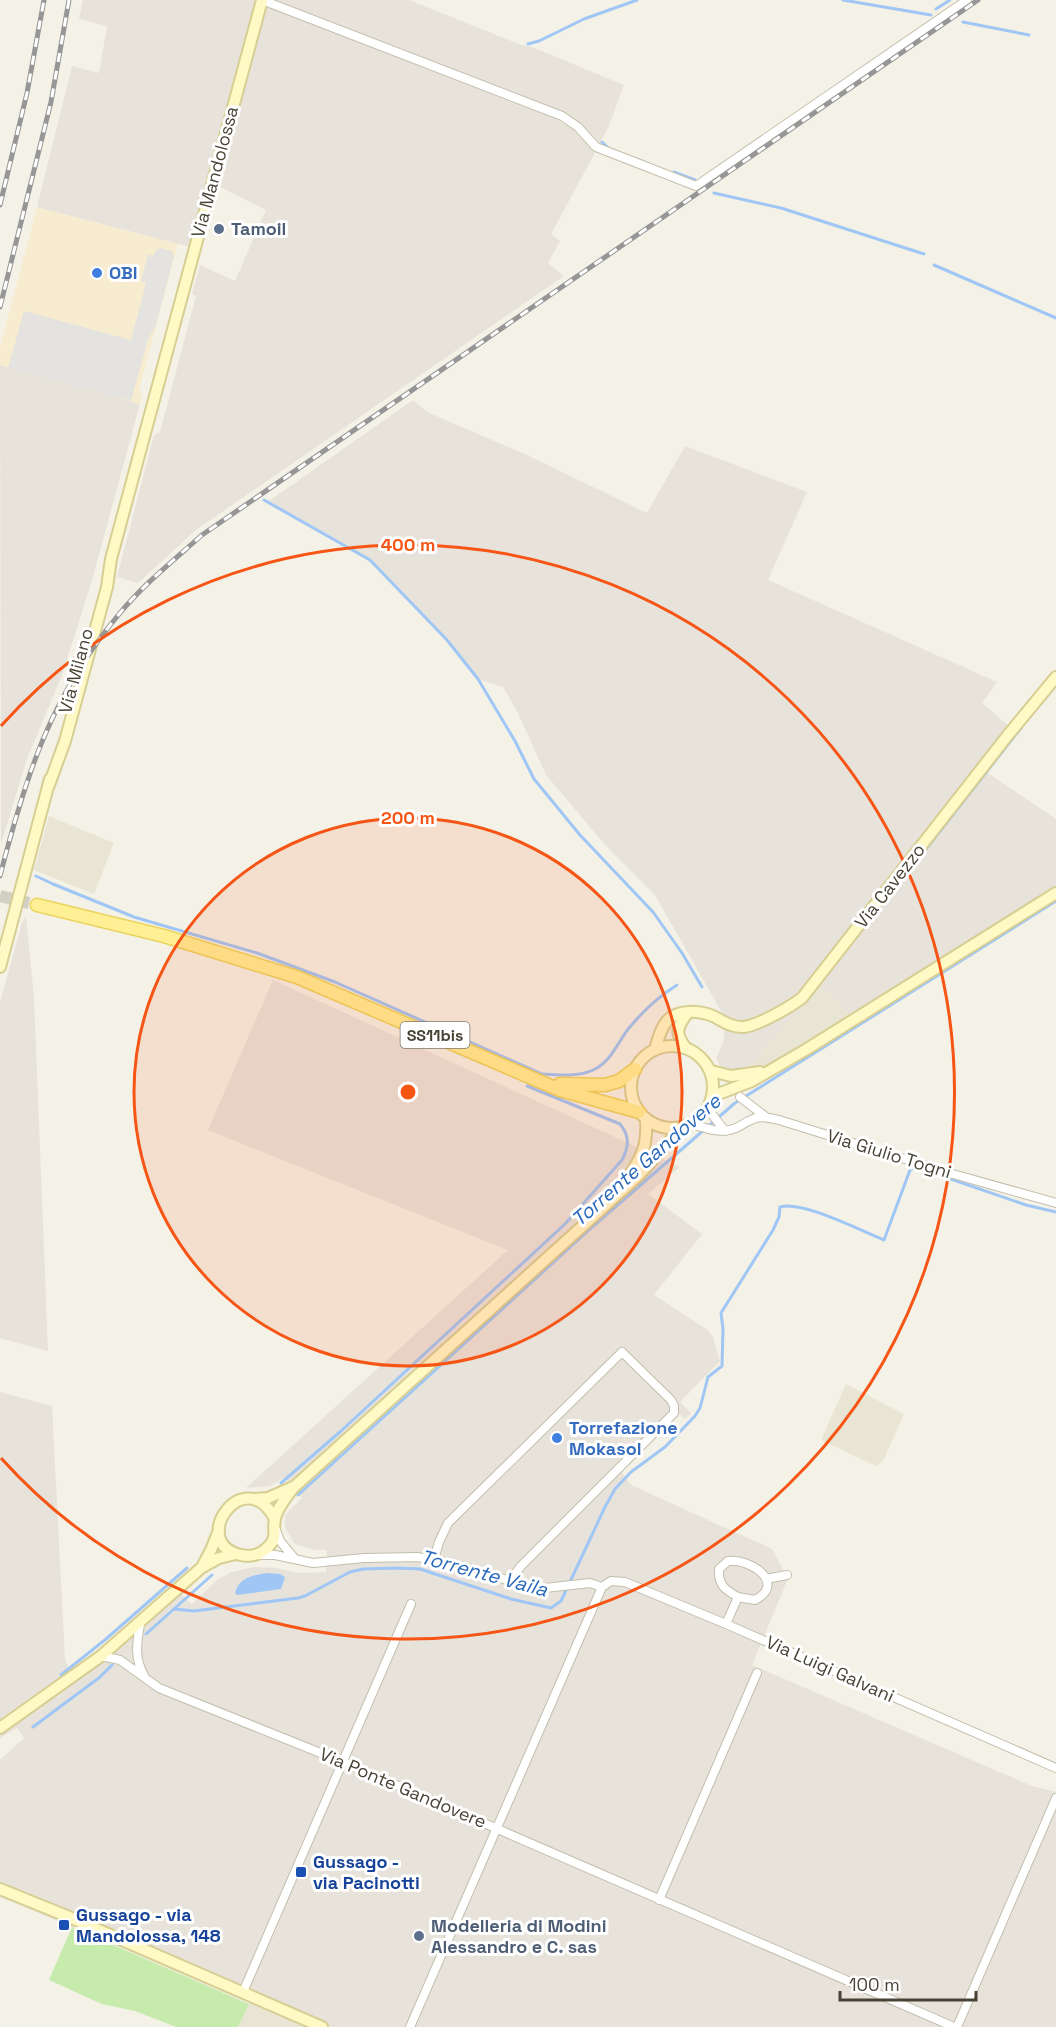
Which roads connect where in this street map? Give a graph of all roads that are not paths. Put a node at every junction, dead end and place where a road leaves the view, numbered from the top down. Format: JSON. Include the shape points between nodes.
{"nodes":[{"id":1,"x":262,"y":0,"type":"edge"},
{"id":2,"x":966,"y":0,"type":"edge"},
{"id":3,"x":150,"y":415,"type":"joint"},
{"id":4,"x":1056,"y":677,"type":"edge"},
{"id":5,"x":1056,"y":893,"type":"edge"},
{"id":6,"x":36,"y":904,"type":"tunnel mouth"},
{"id":7,"x":0,"y":967,"type":"edge"},
{"id":8,"x":688,"y":1012,"type":"junction"},
{"id":9,"x":686,"y":1048,"type":"junction"},
{"id":10,"x":655,"y":1049,"type":"junction"},
{"id":11,"x":635,"y":1069,"type":"junction"},
{"id":12,"x":769,"y":1069,"type":"junction"},
{"id":13,"x":711,"y":1071,"type":"junction"},
{"id":14,"x":539,"y":1080,"type":"junction"},
{"id":15,"x":740,"y":1097,"type":"dead end"},
{"id":16,"x":711,"y":1105,"type":"junction"},
{"id":17,"x":643,"y":1116,"type":"junction"},
{"id":18,"x":766,"y":1117,"type":"junction"},
{"id":19,"x":690,"y":1126,"type":"junction"},
{"id":20,"x":724,"y":1131,"type":"junction"},
{"id":21,"x":617,"y":1194,"type":"junction"},
{"id":22,"x":1056,"y":1203,"type":"edge"},
{"id":23,"x":294,"y":1487,"type":"junction"},
{"id":24,"x":252,"y":1499,"type":"junction"},
{"id":25,"x":275,"y":1524,"type":"junction"},
{"id":26,"x":219,"y":1530,"type":"junction"},
{"id":27,"x":236,"y":1554,"type":"junction"},
{"id":28,"x":257,"y":1555,"type":"junction"},
{"id":29,"x":295,"y":1558,"type":"junction"},
{"id":30,"x":434,"y":1559,"type":"junction"},
{"id":31,"x":201,"y":1568,"type":"junction"},
{"id":32,"x":787,"y":1575,"type":"dead end"},
{"id":33,"x":766,"y":1579,"type":"junction"},
{"id":34,"x":509,"y":1582,"type":"junction"},
{"id":35,"x":602,"y":1587,"type":"junction"},
{"id":36,"x":738,"y":1597,"type":"junction"},
{"id":37,"x":411,"y":1604,"type":"dead end"},
{"id":38,"x":140,"y":1624,"type":"junction"},
{"id":39,"x":726,"y":1624,"type":"junction"},
{"id":40,"x":101,"y":1656,"type":"junction"},
{"id":41,"x":757,"y":1673,"type":"dead end"},
{"id":42,"x":146,"y":1679,"type":"junction"},
{"id":43,"x":0,"y":1728,"type":"edge"},
{"id":44,"x":343,"y":1762,"type":"junction"},
{"id":45,"x":1056,"y":1768,"type":"edge"},
{"id":46,"x":1056,"y":1798,"type":"edge"},
{"id":47,"x":498,"y":1828,"type":"junction"},
{"id":48,"x":0,"y":1889,"type":"edge"},
{"id":49,"x":659,"y":1900,"type":"junction"},
{"id":50,"x":243,"y":1992,"type":"junction"},
{"id":51,"x":322,"y":2027,"type":"edge"},
{"id":52,"x":410,"y":2027,"type":"edge"},
{"id":53,"x":956,"y":2027,"type":"edge"}],
"edges":[{"from":1,"to":2,"type":"street","via":[[562,116],[596,147],[696,186]]},
{"from":1,"to":3,"type":"main road","name":"Via Mandolossa"},
{"from":3,"to":7,"type":"main road","name":"Via Milano","via":[[107,587]]},
{"from":4,"to":8,"type":"main road","name":"Via Cavezzo","via":[[802,998],[745,1027]]},
{"from":5,"to":12,"type":"main road"},
{"from":6,"to":14,"type":"main road","number":"SS11bis","via":[[174,939],[297,977]]},
{"from":8,"to":9,"type":"main road","via":[[678,1029],[678,1038]]},
{"from":8,"to":10,"type":"main road","via":[[667,1020]]},
{"from":9,"to":10,"type":"main road","via":[[673,1045]]},
{"from":9,"to":13,"type":"main road","via":[[700,1055]]},
{"from":10,"to":11,"type":"main road"},
{"from":11,"to":14,"type":"main road","number":"SS11bis","via":[[619,1081],[605,1085],[573,1086]]},
{"from":11,"to":17,"type":"main road","via":[[632,1099]]},
{"from":12,"to":13,"type":"main road","via":[[731,1076]]},
{"from":12,"to":16,"type":"main road"},
{"from":13,"to":16,"type":"main road"},
{"from":14,"to":17,"type":"main road","number":"SS11bis"},
{"from":15,"to":18,"type":"street","name":"Via Giulio Togni"},
{"from":16,"to":19,"type":"main road"},
{"from":16,"to":20,"type":"street"},
{"from":17,"to":19,"type":"main road","via":[[665,1128]]},
{"from":17,"to":21,"type":"main road","via":[[645,1147]]},
{"from":18,"to":20,"type":"street"},
{"from":18,"to":22,"type":"street","name":"Via Giulio Togni"},
{"from":19,"to":20,"type":"street"},
{"from":19,"to":21,"type":"main road"},
{"from":21,"to":23,"type":"main road"},
{"from":23,"to":24,"type":"main road","via":[[268,1498]]},
{"from":23,"to":25,"type":"main road","via":[[282,1503]]},
{"from":24,"to":25,"type":"main road","via":[[270,1510]]},
{"from":24,"to":26,"type":"main road","via":[[232,1503],[224,1510]]},
{"from":25,"to":28,"type":"main road","via":[[273,1540]]},
{"from":25,"to":29,"type":"street","via":[[280,1540]]},
{"from":26,"to":27,"type":"main road","via":[[221,1540]]},
{"from":26,"to":31,"type":"main road"},
{"from":27,"to":28,"type":"main road"},
{"from":27,"to":31,"type":"main road"},
{"from":28,"to":29,"type":"street","name":"Via Luigi Galvani"},
{"from":29,"to":30,"type":"street","name":"Via Luigi Galvani","via":[[313,1563],[364,1558]]},
{"from":30,"to":34,"type":"street","name":"Via Luigi Galvani"},
{"from":30,"to":34,"type":"street","via":[[448,1524],[622,1352],[672,1400],[674,1413],[520,1566]]},
{"from":31,"to":38,"type":"main road"},
{"from":32,"to":33,"type":"street"},
{"from":33,"to":36,"type":"street","via":[[765,1592],[760,1597]]},
{"from":33,"to":36,"type":"street","via":[[751,1566],[728,1561],[719,1569],[720,1582]]},
{"from":34,"to":35,"type":"street","name":"Via Luigi Galvani","via":[[536,1589],[590,1583]]},
{"from":35,"to":39,"type":"street","name":"Via Luigi Galvani","via":[[611,1581],[625,1582]]},
{"from":35,"to":47,"type":"street"},
{"from":36,"to":39,"type":"street"},
{"from":37,"to":44,"type":"street"},
{"from":38,"to":40,"type":"main road"},
{"from":38,"to":42,"type":"street","via":[[138,1666]]},
{"from":39,"to":45,"type":"street","name":"Via Luigi Galvani"},
{"from":40,"to":42,"type":"street","name":"Via Ponte Gandovere","via":[[120,1660]]},
{"from":40,"to":43,"type":"main road"},
{"from":41,"to":49,"type":"street"},
{"from":42,"to":44,"type":"street","name":"Via Ponte Gandovere","via":[[159,1688]]},
{"from":44,"to":47,"type":"street","name":"Via Ponte Gandovere"},
{"from":44,"to":50,"type":"street"},
{"from":46,"to":53,"type":"street"},
{"from":47,"to":49,"type":"street","name":"Via Ponte Gandovere"},
{"from":47,"to":52,"type":"street"},
{"from":48,"to":50,"type":"main road"},
{"from":49,"to":53,"type":"street","name":"Via Ponte Gandovere"},
{"from":50,"to":51,"type":"main road"}]}
